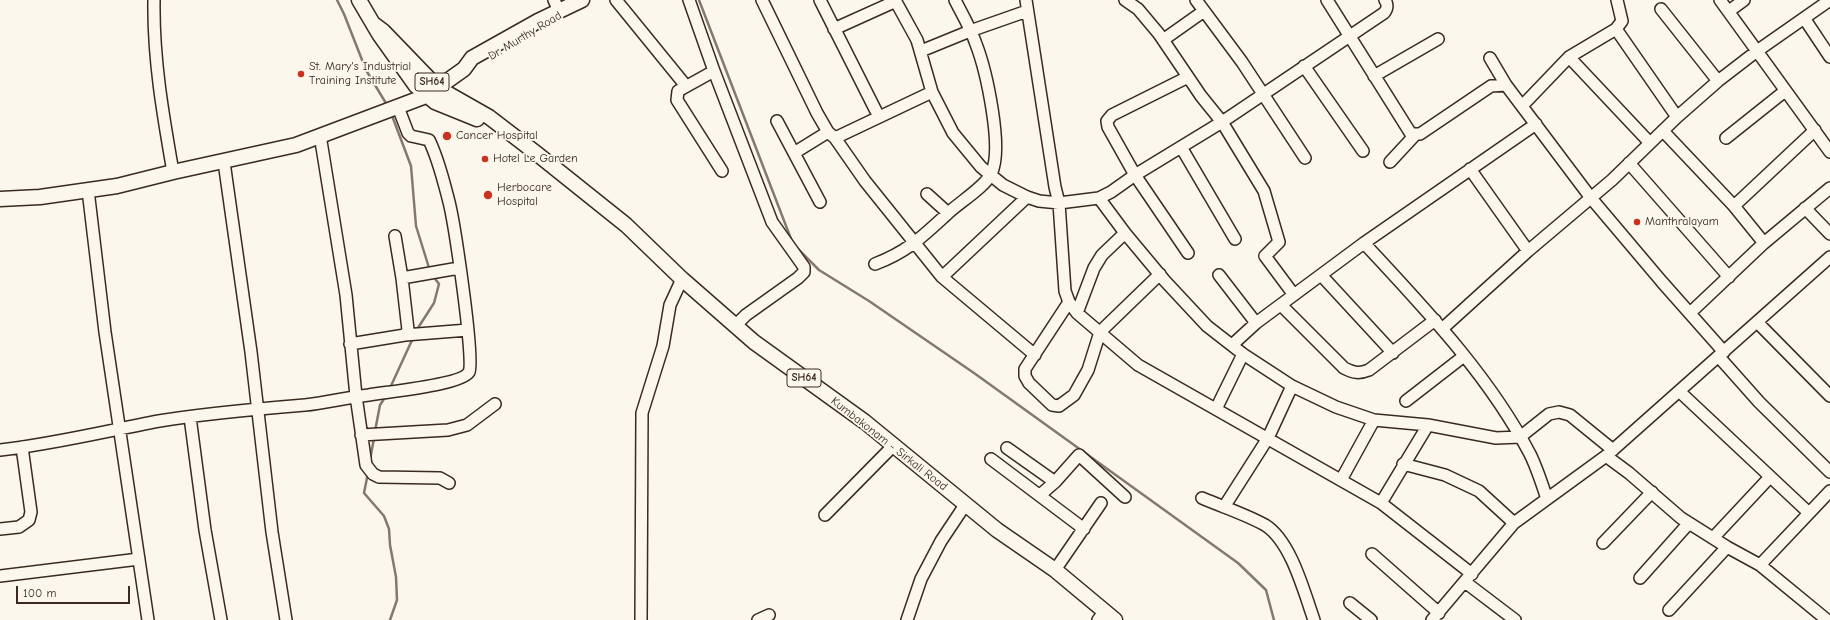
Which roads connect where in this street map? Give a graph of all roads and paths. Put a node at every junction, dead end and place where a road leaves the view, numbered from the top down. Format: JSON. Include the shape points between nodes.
{"nodes":[{"id":1,"x":154,"y":0,"type":"edge"},
{"id":2,"x":359,"y":0,"type":"edge"},
{"id":3,"x":583,"y":0,"type":"edge"},
{"id":4,"x":616,"y":0,"type":"edge"},
{"id":5,"x":689,"y":0,"type":"edge"},
{"id":6,"x":762,"y":0,"type":"edge"},
{"id":7,"x":820,"y":0,"type":"edge"},
{"id":8,"x":955,"y":0,"type":"edge"},
{"id":9,"x":1125,"y":0,"type":"edge"},
{"id":10,"x":1196,"y":0,"type":"edge"},
{"id":11,"x":1327,"y":0,"type":"edge"},
{"id":12,"x":1385,"y":0,"type":"edge"},
{"id":13,"x":1617,"y":0,"type":"edge"},
{"id":14,"x":1720,"y":0,"type":"edge"},
{"id":15,"x":1744,"y":0,"type":"edge"},
{"id":16,"x":1830,"y":0,"type":"edge"},
{"id":17,"x":895,"y":1,"type":"edge"},
{"id":18,"x":1027,"y":5,"type":"edge"},
{"id":19,"x":556,"y":6,"type":"edge"},
{"id":20,"x":1661,"y":9,"type":"dead end"},
{"id":21,"x":1204,"y":11,"type":"junction"},
{"id":22,"x":1728,"y":11,"type":"junction"},
{"id":23,"x":1804,"y":18,"type":"junction"},
{"id":24,"x":834,"y":28,"type":"junction"},
{"id":25,"x":1616,"y":29,"type":"junction"},
{"id":26,"x":970,"y":31,"type":"junction"},
{"id":27,"x":1349,"y":36,"type":"junction"},
{"id":28,"x":1438,"y":39,"type":"dead end"},
{"id":29,"x":1163,"y":40,"type":"junction"},
{"id":30,"x":921,"y":51,"type":"junction"},
{"id":31,"x":1757,"y":51,"type":"junction"},
{"id":32,"x":1570,"y":57,"type":"junction"},
{"id":33,"x":1830,"y":57,"type":"edge"},
{"id":34,"x":1490,"y":58,"type":"dead end"},
{"id":35,"x":1304,"y":66,"type":"junction"},
{"id":36,"x":464,"y":69,"type":"junction"},
{"id":37,"x":714,"y":70,"type":"junction"},
{"id":38,"x":1374,"y":76,"type":"junction"},
{"id":39,"x":1188,"y":77,"type":"junction"},
{"id":40,"x":1718,"y":81,"type":"junction"},
{"id":41,"x":1506,"y":85,"type":"junction"},
{"id":42,"x":686,"y":86,"type":"junction"},
{"id":43,"x":1786,"y":91,"type":"junction"},
{"id":44,"x":432,"y":92,"type":"junction"},
{"id":45,"x":932,"y":92,"type":"junction"},
{"id":46,"x":1263,"y":93,"type":"junction"},
{"id":47,"x":1522,"y":106,"type":"junction"},
{"id":48,"x":391,"y":109,"type":"junction"},
{"id":49,"x":879,"y":117,"type":"junction"},
{"id":50,"x":1677,"y":117,"type":"junction"},
{"id":51,"x":777,"y":121,"type":"dead end"},
{"id":52,"x":1222,"y":122,"type":"junction"},
{"id":53,"x":1536,"y":124,"type":"junction"},
{"id":54,"x":1815,"y":130,"type":"junction"},
{"id":55,"x":1663,"y":131,"type":"junction"},
{"id":56,"x":320,"y":134,"type":"junction"},
{"id":57,"x":832,"y":135,"type":"junction"},
{"id":58,"x":1415,"y":135,"type":"junction"},
{"id":59,"x":1726,"y":138,"type":"dead end"},
{"id":60,"x":1650,"y":143,"type":"junction"},
{"id":61,"x":1181,"y":146,"type":"junction"},
{"id":62,"x":1363,"y":151,"type":"dead end"},
{"id":63,"x":1830,"y":152,"type":"edge"},
{"id":64,"x":794,"y":153,"type":"junction"},
{"id":65,"x":1305,"y":158,"type":"dead end"},
{"id":66,"x":224,"y":162,"type":"junction"},
{"id":67,"x":1390,"y":162,"type":"dead end"},
{"id":68,"x":1629,"y":163,"type":"junction"},
{"id":69,"x":1470,"y":169,"type":"junction"},
{"id":70,"x":722,"y":170,"type":"dead end"},
{"id":71,"x":173,"y":172,"type":"junction"},
{"id":72,"x":991,"y":175,"type":"junction"},
{"id":73,"x":1134,"y":175,"type":"junction"},
{"id":74,"x":1830,"y":188,"type":"edge"},
{"id":75,"x":88,"y":190,"type":"junction"},
{"id":76,"x":927,"y":194,"type":"dead end"},
{"id":77,"x":1027,"y":197,"type":"junction"},
{"id":78,"x":1099,"y":198,"type":"junction"},
{"id":79,"x":1591,"y":198,"type":"junction"},
{"id":80,"x":0,"y":199,"type":"edge"},
{"id":81,"x":820,"y":202,"type":"dead end"},
{"id":82,"x":1059,"y":203,"type":"junction"},
{"id":83,"x":1734,"y":206,"type":"junction"},
{"id":84,"x":1805,"y":208,"type":"junction"},
{"id":85,"x":948,"y":213,"type":"junction"},
{"id":86,"x":1125,"y":233,"type":"junction"},
{"id":87,"x":1830,"y":234,"type":"edge"},
{"id":88,"x":395,"y":236,"type":"dead end"},
{"id":89,"x":1235,"y":240,"type":"dead end"},
{"id":90,"x":915,"y":243,"type":"junction"},
{"id":91,"x":1364,"y":243,"type":"junction"},
{"id":92,"x":1764,"y":243,"type":"junction"},
{"id":93,"x":1528,"y":251,"type":"junction"},
{"id":94,"x":1188,"y":253,"type":"dead end"},
{"id":95,"x":1830,"y":257,"type":"edge"},
{"id":96,"x":875,"y":264,"type":"dead end"},
{"id":97,"x":459,"y":268,"type":"junction"},
{"id":98,"x":1160,"y":274,"type":"junction"},
{"id":99,"x":1219,"y":275,"type":"dead end"},
{"id":100,"x":1321,"y":276,"type":"junction"},
{"id":101,"x":942,"y":277,"type":"junction"},
{"id":102,"x":1729,"y":277,"type":"junction"},
{"id":103,"x":402,"y":278,"type":"junction"},
{"id":104,"x":682,"y":279,"type":"junction"},
{"id":105,"x":1294,"y":295,"type":"junction"},
{"id":106,"x":1069,"y":302,"type":"junction"},
{"id":107,"x":1281,"y":305,"type":"junction"},
{"id":108,"x":1078,"y":313,"type":"junction"},
{"id":109,"x":1690,"y":314,"type":"junction"},
{"id":110,"x":1757,"y":322,"type":"junction"},
{"id":111,"x":1256,"y":323,"type":"junction"},
{"id":112,"x":1439,"y":324,"type":"junction"},
{"id":113,"x":734,"y":326,"type":"junction"},
{"id":114,"x":468,"y":330,"type":"junction"},
{"id":115,"x":1100,"y":332,"type":"junction"},
{"id":116,"x":405,"y":336,"type":"junction"},
{"id":117,"x":350,"y":344,"type":"junction"},
{"id":118,"x":1232,"y":345,"type":"junction"},
{"id":119,"x":1393,"y":353,"type":"junction"},
{"id":120,"x":1243,"y":354,"type":"junction"},
{"id":121,"x":1035,"y":355,"type":"junction"},
{"id":122,"x":1722,"y":355,"type":"junction"},
{"id":123,"x":1464,"y":356,"type":"junction"},
{"id":124,"x":1292,"y":386,"type":"junction"},
{"id":125,"x":1680,"y":392,"type":"junction"},
{"id":126,"x":356,"y":396,"type":"junction"},
{"id":127,"x":1830,"y":396,"type":"edge"},
{"id":128,"x":1406,"y":401,"type":"dead end"},
{"id":129,"x":494,"y":404,"type":"dead end"},
{"id":130,"x":257,"y":408,"type":"junction"},
{"id":131,"x":1216,"y":409,"type":"junction"},
{"id":132,"x":190,"y":417,"type":"junction"},
{"id":133,"x":1374,"y":420,"type":"junction"},
{"id":134,"x":1428,"y":424,"type":"junction"},
{"id":135,"x":120,"y":430,"type":"junction"},
{"id":136,"x":361,"y":435,"type":"junction"},
{"id":137,"x":1520,"y":437,"type":"junction"},
{"id":138,"x":1268,"y":438,"type":"junction"},
{"id":139,"x":894,"y":445,"type":"junction"},
{"id":140,"x":22,"y":447,"type":"junction"},
{"id":141,"x":1007,"y":448,"type":"dead end"},
{"id":142,"x":0,"y":450,"type":"edge"},
{"id":143,"x":1610,"y":453,"type":"junction"},
{"id":144,"x":991,"y":458,"type":"dead end"},
{"id":145,"x":1403,"y":464,"type":"junction"},
{"id":146,"x":1830,"y":472,"type":"edge"},
{"id":147,"x":1770,"y":477,"type":"junction"},
{"id":148,"x":1341,"y":480,"type":"junction"},
{"id":149,"x":449,"y":482,"type":"dead end"},
{"id":150,"x":1055,"y":482,"type":"junction"},
{"id":151,"x":1830,"y":491,"type":"edge"},
{"id":152,"x":1652,"y":492,"type":"junction"},
{"id":153,"x":1040,"y":495,"type":"junction"},
{"id":154,"x":1125,"y":497,"type":"dead end"},
{"id":155,"x":1202,"y":498,"type":"dead end"},
{"id":156,"x":1548,"y":499,"type":"junction"},
{"id":157,"x":1101,"y":503,"type":"dead end"},
{"id":158,"x":1380,"y":503,"type":"junction"},
{"id":159,"x":966,"y":505,"type":"junction"},
{"id":160,"x":1224,"y":507,"type":"junction"},
{"id":161,"x":1809,"y":513,"type":"junction"},
{"id":162,"x":825,"y":515,"type":"dead end"},
{"id":163,"x":1514,"y":523,"type":"junction"},
{"id":164,"x":1689,"y":523,"type":"junction"},
{"id":165,"x":0,"y":529,"type":"edge"},
{"id":166,"x":1084,"y":529,"type":"junction"},
{"id":167,"x":1712,"y":538,"type":"junction"},
{"id":168,"x":1602,"y":543,"type":"dead end"},
{"id":169,"x":1727,"y":547,"type":"junction"},
{"id":170,"x":1372,"y":554,"type":"dead end"},
{"id":171,"x":139,"y":559,"type":"junction"},
{"id":172,"x":1760,"y":565,"type":"junction"},
{"id":173,"x":1055,"y":570,"type":"junction"},
{"id":174,"x":0,"y":576,"type":"edge"},
{"id":175,"x":1468,"y":578,"type":"junction"},
{"id":176,"x":1640,"y":578,"type":"dead end"},
{"id":177,"x":1350,"y":603,"type":"dead end"},
{"id":178,"x":1669,"y":610,"type":"dead end"},
{"id":179,"x":769,"y":615,"type":"dead end"},
{"id":180,"x":1435,"y":616,"type":"edge"},
{"id":181,"x":1106,"y":617,"type":"edge"},
{"id":182,"x":148,"y":620,"type":"edge"},
{"id":183,"x":221,"y":620,"type":"edge"},
{"id":184,"x":286,"y":620,"type":"edge"},
{"id":185,"x":641,"y":620,"type":"edge"},
{"id":186,"x":758,"y":620,"type":"edge"},
{"id":187,"x":907,"y":620,"type":"edge"},
{"id":188,"x":1314,"y":620,"type":"edge"},
{"id":189,"x":1371,"y":620,"type":"edge"},
{"id":190,"x":1516,"y":620,"type":"edge"},
{"id":191,"x":1828,"y":620,"type":"edge"}],
"edges":[{"from":1,"to":71,"type":"street","via":[[157,76]]},
{"from":2,"to":44,"type":"main road","name":"Kumbakonam - Sirkali Road","number":"SH64","via":[[379,34],[416,86]]},
{"from":3,"to":19,"type":"main road","name":"Dr. Murthy Road"},
{"from":3,"to":36,"type":"main road","name":"Dr. Murthy Road","via":[[475,66]]},
{"from":4,"to":42,"type":"street"},
{"from":5,"to":37,"type":"street"},
{"from":6,"to":57,"type":"street","via":[[817,113]]},
{"from":7,"to":24,"type":"street"},
{"from":8,"to":26,"type":"street"},
{"from":9,"to":29,"type":"street","via":[[1138,10]]},
{"from":10,"to":21,"type":"street"},
{"from":11,"to":27,"type":"street"},
{"from":12,"to":27,"type":"street","via":[[1387,9],[1384,13]]},
{"from":13,"to":25,"type":"street","via":[[1622,20]]},
{"from":14,"to":22,"type":"street"},
{"from":15,"to":22,"type":"street"},
{"from":16,"to":23,"type":"street"},
{"from":17,"to":24,"type":"street"},
{"from":17,"to":30,"type":"street"},
{"from":18,"to":26,"type":"street"},
{"from":18,"to":82,"type":"street"},
{"from":19,"to":36,"type":"main road","name":"Dr. Murthy Road","via":[[538,21],[472,58]]},
{"from":20,"to":40,"type":"street"},
{"from":21,"to":29,"type":"street"},
{"from":21,"to":46,"type":"street"},
{"from":22,"to":31,"type":"street"},
{"from":23,"to":31,"type":"street"},
{"from":23,"to":33,"type":"street"},
{"from":24,"to":49,"type":"street"},
{"from":25,"to":32,"type":"street"},
{"from":25,"to":50,"type":"street"},
{"from":26,"to":30,"type":"street"},
{"from":26,"to":72,"type":"street","via":[[986,78],[995,139],[996,152]]},
{"from":27,"to":35,"type":"street"},
{"from":27,"to":38,"type":"street"},
{"from":28,"to":38,"type":"street"},
{"from":29,"to":39,"type":"street"},
{"from":30,"to":45,"type":"street"},
{"from":31,"to":40,"type":"street"},
{"from":31,"to":43,"type":"street"},
{"from":32,"to":47,"type":"street"},
{"from":32,"to":60,"type":"street"},
{"from":34,"to":41,"type":"street"},
{"from":35,"to":46,"type":"street"},
{"from":35,"to":62,"type":"street"},
{"from":36,"to":44,"type":"main road","name":"Dr. Murthy Road"},
{"from":37,"to":42,"type":"street"},
{"from":37,"to":113,"type":"street","via":[[772,222],[804,267],[804,272],[798,278]]},
{"from":38,"to":58,"type":"street","via":[[1408,131]]},
{"from":39,"to":52,"type":"street"},
{"from":39,"to":73,"type":"street","via":[[1107,121]]},
{"from":40,"to":50,"type":"street"},
{"from":41,"to":47,"type":"street"},
{"from":41,"to":58,"type":"street","via":[[1491,86]]},
{"from":42,"to":70,"type":"street","via":[[678,91],[677,100]]},
{"from":43,"to":54,"type":"street"},
{"from":43,"to":59,"type":"street"},
{"from":44,"to":48,"type":"main road","name":"Dr. Murthy Road"},
{"from":44,"to":104,"type":"main road","name":"Kumbakonam - Sirkali Road","number":"SH64","via":[[439,104],[500,126],[626,225]]},
{"from":45,"to":49,"type":"street"},
{"from":45,"to":72,"type":"street","via":[[953,133],[981,167]]},
{"from":46,"to":52,"type":"street"},
{"from":46,"to":65,"type":"street"},
{"from":47,"to":53,"type":"street"},
{"from":48,"to":56,"type":"main road","name":"Dr. Murthy Road"},
{"from":48,"to":97,"type":"street","via":[[411,136],[429,140],[433,147],[449,199]]},
{"from":49,"to":57,"type":"street"},
{"from":50,"to":55,"type":"street"},
{"from":51,"to":64,"type":"street"},
{"from":52,"to":61,"type":"street"},
{"from":52,"to":105,"type":"street","via":[[1264,191],[1279,242],[1265,256]]},
{"from":53,"to":69,"type":"street"},
{"from":53,"to":79,"type":"street"},
{"from":54,"to":63,"type":"street"},
{"from":54,"to":83,"type":"street"},
{"from":55,"to":60,"type":"street"},
{"from":55,"to":83,"type":"street"},
{"from":56,"to":66,"type":"main road","name":"Dr. Murthy Road","via":[[296,144]]},
{"from":56,"to":117,"type":"street","via":[[346,295]]},
{"from":57,"to":64,"type":"street"},
{"from":57,"to":90,"type":"street"},
{"from":58,"to":67,"type":"street"},
{"from":60,"to":68,"type":"street"},
{"from":61,"to":73,"type":"street"},
{"from":61,"to":89,"type":"street"},
{"from":64,"to":81,"type":"street"},
{"from":66,"to":71,"type":"main road","name":"Dr. Murthy Road"},
{"from":66,"to":130,"type":"street"},
{"from":68,"to":79,"type":"street"},
{"from":68,"to":102,"type":"street"},
{"from":69,"to":91,"type":"street"},
{"from":69,"to":93,"type":"street"},
{"from":71,"to":75,"type":"main road","name":"Dr. Murthy Road","via":[[117,186]]},
{"from":72,"to":77,"type":"street","via":[[1003,185]]},
{"from":72,"to":85,"type":"street"},
{"from":73,"to":78,"type":"street"},
{"from":73,"to":94,"type":"street"},
{"from":74,"to":84,"type":"street"},
{"from":75,"to":80,"type":"main road","name":"Dr. Murthy Road","via":[[40,197]]},
{"from":75,"to":135,"type":"street"},
{"from":76,"to":85,"type":"street"},
{"from":77,"to":82,"type":"street"},
{"from":77,"to":101,"type":"street"},
{"from":78,"to":82,"type":"street"},
{"from":78,"to":86,"type":"street"},
{"from":79,"to":93,"type":"street"},
{"from":79,"to":109,"type":"street"},
{"from":82,"to":106,"type":"street","via":[[1065,291]]},
{"from":83,"to":92,"type":"street"},
{"from":84,"to":87,"type":"street"},
{"from":84,"to":92,"type":"street"},
{"from":85,"to":90,"type":"street"},
{"from":86,"to":98,"type":"street"},
{"from":86,"to":108,"type":"street","via":[[1102,255],[1094,268]]},
{"from":88,"to":103,"type":"street"},
{"from":90,"to":96,"type":"street","via":[[890,259]]},
{"from":90,"to":101,"type":"street"},
{"from":91,"to":100,"type":"street"},
{"from":91,"to":112,"type":"street"},
{"from":92,"to":102,"type":"street"},
{"from":93,"to":112,"type":"street"},
{"from":95,"to":110,"type":"street"},
{"from":97,"to":103,"type":"street"},
{"from":97,"to":114,"type":"street"},
{"from":98,"to":115,"type":"street"},
{"from":98,"to":118,"type":"street","via":[[1207,326]]},
{"from":99,"to":111,"type":"street"},
{"from":100,"to":105,"type":"street"},
{"from":100,"to":119,"type":"street"},
{"from":101,"to":121,"type":"street"},
{"from":102,"to":109,"type":"street"},
{"from":103,"to":116,"type":"street","via":[[408,330]]},
{"from":104,"to":113,"type":"main road","name":"Kumbakonam - Sirkali Road","number":"SH64"},
{"from":104,"to":185,"type":"street","via":[[670,305],[663,346],[642,413]]},
{"from":105,"to":107,"type":"street"},
{"from":106,"to":108,"type":"street"},
{"from":106,"to":121,"type":"street"},
{"from":107,"to":111,"type":"street"},
{"from":107,"to":119,"type":"street","via":[[1344,368],[1353,373],[1360,374],[1369,370]]},
{"from":108,"to":115,"type":"street"},
{"from":109,"to":122,"type":"street"},
{"from":110,"to":122,"type":"street"},
{"from":110,"to":127,"type":"street"},
{"from":111,"to":118,"type":"street"},
{"from":112,"to":119,"type":"street"},
{"from":112,"to":123,"type":"street"},
{"from":113,"to":139,"type":"main road","name":"Kumbakonam - Sirkali Road","number":"SH64"},
{"from":114,"to":116,"type":"street"},
{"from":114,"to":126,"type":"street","via":[[470,366],[469,373],[462,379],[422,388]]},
{"from":115,"to":121,"type":"street","via":[[1088,370],[1074,395],[1059,406],[1052,405],[1025,376],[1026,369]]},
{"from":115,"to":131,"type":"street","via":[[1138,365]]},
{"from":116,"to":117,"type":"street"},
{"from":117,"to":126,"type":"street"},
{"from":118,"to":120,"type":"street"},
{"from":120,"to":124,"type":"street"},
{"from":120,"to":131,"type":"street"},
{"from":122,"to":125,"type":"street"},
{"from":122,"to":146,"type":"street","via":[[1759,402]]},
{"from":123,"to":128,"type":"street"},
{"from":123,"to":137,"type":"street"},
{"from":124,"to":133,"type":"street","via":[[1336,407]]},
{"from":124,"to":138,"type":"street"},
{"from":125,"to":143,"type":"street"},
{"from":125,"to":147,"type":"street"},
{"from":126,"to":130,"type":"street","via":[[307,405]]},
{"from":126,"to":136,"type":"street"},
{"from":129,"to":136,"type":"street","via":[[467,425],[448,430]]},
{"from":130,"to":132,"type":"street"},
{"from":130,"to":184,"type":"street"},
{"from":131,"to":138,"type":"street"},
{"from":132,"to":135,"type":"street"},
{"from":132,"to":183,"type":"street","via":[[205,530]]},
{"from":133,"to":134,"type":"street"},
{"from":133,"to":148,"type":"street"},
{"from":134,"to":137,"type":"street","via":[[1496,438]]},
{"from":134,"to":145,"type":"street"},
{"from":135,"to":140,"type":"street"},
{"from":135,"to":171,"type":"street"},
{"from":136,"to":149,"type":"street","via":[[369,469],[380,477],[440,478]]},
{"from":137,"to":143,"type":"street","via":[[1549,414],[1559,412],[1570,415]]},
{"from":137,"to":156,"type":"street","via":[[1531,455]]},
{"from":138,"to":148,"type":"street"},
{"from":138,"to":160,"type":"street"},
{"from":139,"to":159,"type":"main road","name":"Kumbakonam - Sirkali Road","number":"SH64"},
{"from":139,"to":162,"type":"street"},
{"from":140,"to":142,"type":"street"},
{"from":140,"to":165,"type":"street","via":[[29,520],[19,527]]},
{"from":141,"to":150,"type":"street"},
{"from":143,"to":152,"type":"street"},
{"from":143,"to":156,"type":"street"},
{"from":144,"to":153,"type":"street"},
{"from":145,"to":158,"type":"street"},
{"from":145,"to":163,"type":"street","via":[[1445,475],[1479,491]]},
{"from":147,"to":161,"type":"street"},
{"from":147,"to":167,"type":"street"},
{"from":148,"to":158,"type":"street"},
{"from":150,"to":153,"type":"street"},
{"from":150,"to":154,"type":"street","via":[[1080,455]]},
{"from":151,"to":161,"type":"street"},
{"from":152,"to":164,"type":"street"},
{"from":152,"to":168,"type":"street"},
{"from":153,"to":166,"type":"street"},
{"from":155,"to":160,"type":"street"},
{"from":156,"to":163,"type":"street"},
{"from":157,"to":166,"type":"street"},
{"from":158,"to":175,"type":"street"},
{"from":159,"to":173,"type":"main road","name":"Kumbakonam - Sirkali Road","number":"SH64"},
{"from":159,"to":187,"type":"street","via":[[941,541],[921,579]]},
{"from":160,"to":188,"type":"street","via":[[1266,526],[1279,539],[1290,556]]},
{"from":161,"to":172,"type":"street"},
{"from":163,"to":175,"type":"street"},
{"from":164,"to":167,"type":"street"},
{"from":164,"to":176,"type":"street"},
{"from":166,"to":173,"type":"street"},
{"from":167,"to":169,"type":"street"},
{"from":169,"to":172,"type":"street"},
{"from":169,"to":178,"type":"street"},
{"from":170,"to":180,"type":"street"},
{"from":171,"to":174,"type":"street"},
{"from":171,"to":182,"type":"street"},
{"from":172,"to":191,"type":"street"},
{"from":173,"to":181,"type":"main road","name":"Kumbakonam - Sirkali Road","number":"SH64"},
{"from":175,"to":180,"type":"street"},
{"from":175,"to":190,"type":"street"},
{"from":177,"to":189,"type":"street"},
{"from":179,"to":186,"type":"street"}]}
